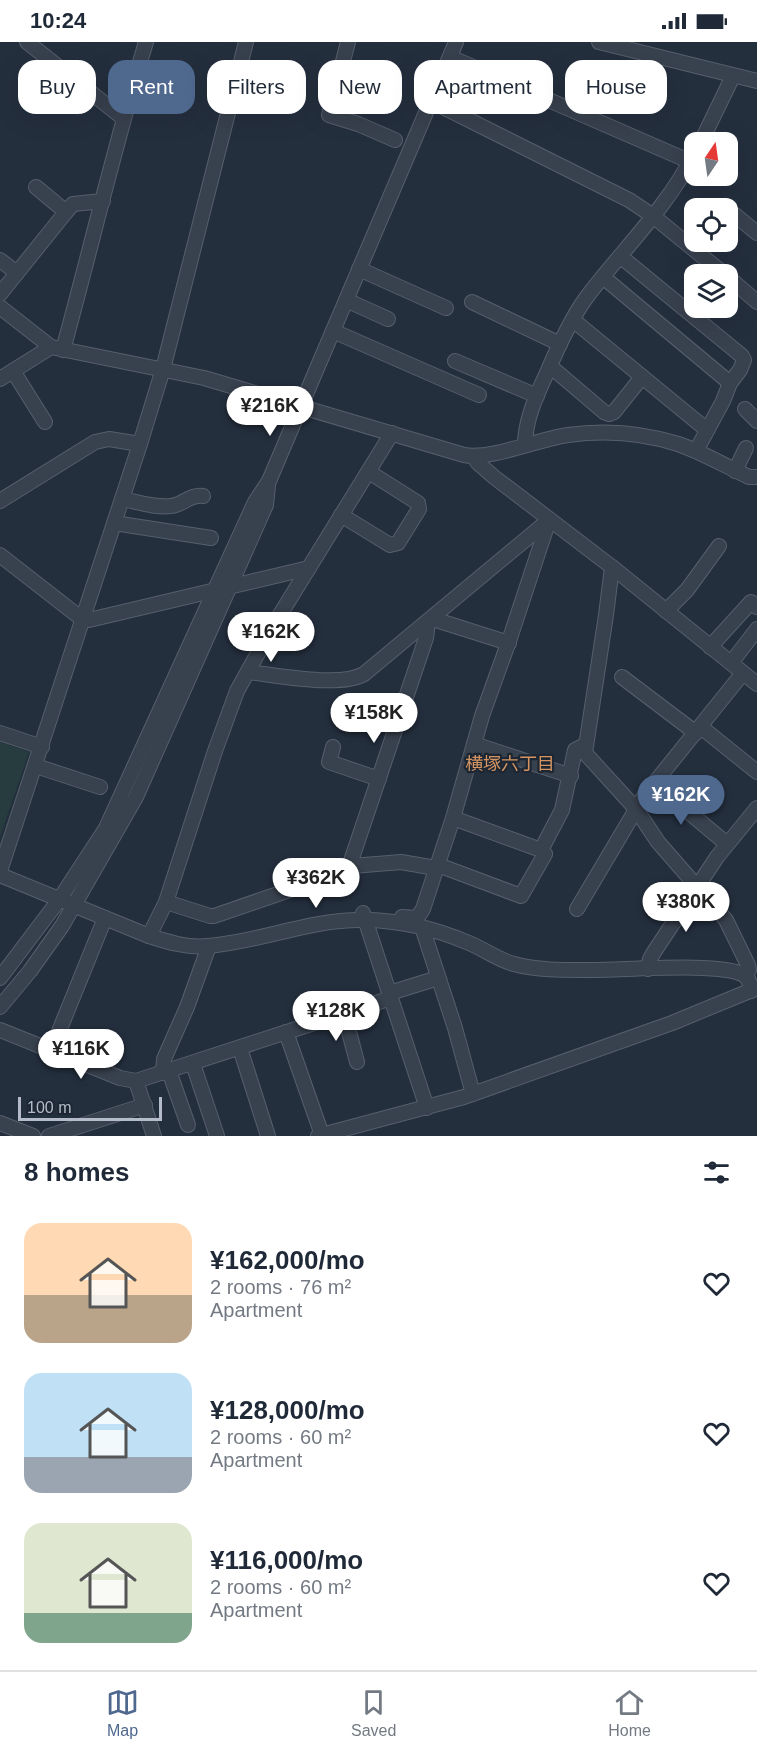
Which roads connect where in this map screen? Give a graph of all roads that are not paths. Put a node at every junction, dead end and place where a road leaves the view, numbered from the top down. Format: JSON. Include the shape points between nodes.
{"nodes":[{"id":1,"x":27,"y":42,"type":"edge"},
{"id":2,"x":146,"y":42,"type":"edge"},
{"id":3,"x":246,"y":42,"type":"edge"},
{"id":4,"x":348,"y":42,"type":"edge"},
{"id":5,"x":456,"y":42,"type":"edge"},
{"id":6,"x":599,"y":42,"type":"edge"},
{"id":7,"x":638,"y":47,"type":"edge"},
{"id":8,"x":450,"y":57,"type":"junction"},
{"id":9,"x":449,"y":60,"type":"edge"},
{"id":10,"x":733,"y":76,"type":"junction"},
{"id":11,"x":757,"y":81,"type":"edge"},
{"id":12,"x":426,"y":114,"type":"edge"},
{"id":13,"x":457,"y":114,"type":"edge"},
{"id":14,"x":123,"y":118,"type":"junction"},
{"id":15,"x":706,"y":132,"type":"edge"},
{"id":16,"x":395,"y":140,"type":"dead end"},
{"id":17,"x":684,"y":154,"type":"edge"},
{"id":18,"x":684,"y":175,"type":"edge"},
{"id":19,"x":36,"y":187,"type":"dead end"},
{"id":20,"x":103,"y":201,"type":"junction"},
{"id":21,"x":66,"y":212,"type":"junction"},
{"id":22,"x":653,"y":216,"type":"junction"},
{"id":23,"x":738,"y":217,"type":"edge"},
{"id":24,"x":757,"y":233,"type":"edge"},
{"id":25,"x":620,"y":256,"type":"junction"},
{"id":26,"x":0,"y":260,"type":"edge"},
{"id":27,"x":709,"y":264,"type":"edge"},
{"id":28,"x":360,"y":269,"type":"junction"},
{"id":29,"x":17,"y":273,"type":"junction"},
{"id":30,"x":603,"y":277,"type":"junction"},
{"id":31,"x":738,"y":287,"type":"edge"},
{"id":32,"x":0,"y":294,"type":"edge"},
{"id":33,"x":346,"y":300,"type":"junction"},
{"id":34,"x":472,"y":302,"type":"dead end"},
{"id":35,"x":757,"y":302,"type":"edge"},
{"id":36,"x":0,"y":307,"type":"edge"},
{"id":37,"x":446,"y":308,"type":"dead end"},
{"id":38,"x":388,"y":319,"type":"dead end"},
{"id":39,"x":697,"y":319,"type":"joint"},
{"id":40,"x":573,"y":320,"type":"junction"},
{"id":41,"x":333,"y":331,"type":"junction"},
{"id":42,"x":560,"y":344,"type":"junction"},
{"id":43,"x":57,"y":349,"type":"junction"},
{"id":44,"x":455,"y":361,"type":"dead end"},
{"id":45,"x":550,"y":366,"type":"junction"},
{"id":46,"x":162,"y":369,"type":"junction"},
{"id":47,"x":12,"y":371,"type":"junction"},
{"id":48,"x":642,"y":377,"type":"junction"},
{"id":49,"x":0,"y":379,"type":"edge"},
{"id":50,"x":730,"y":383,"type":"junction"},
{"id":51,"x":479,"y":395,"type":"dead end"},
{"id":52,"x":537,"y":396,"type":"junction"},
{"id":53,"x":301,"y":405,"type":"junction"},
{"id":54,"x":745,"y":409,"type":"dead end"},
{"id":55,"x":757,"y":421,"type":"edge"},
{"id":56,"x":45,"y":422,"type":"dead end"},
{"id":57,"x":707,"y":430,"type":"junction"},
{"id":58,"x":392,"y":433,"type":"junction"},
{"id":59,"x":140,"y":444,"type":"junction"},
{"id":60,"x":525,"y":445,"type":"junction"},
{"id":61,"x":746,"y":448,"type":"dead end"},
{"id":62,"x":696,"y":452,"type":"junction"},
{"id":63,"x":474,"y":457,"type":"junction"},
{"id":64,"x":735,"y":471,"type":"junction"},
{"id":65,"x":369,"y":472,"type":"junction"},
{"id":66,"x":757,"y":477,"type":"edge"},
{"id":67,"x":203,"y":496,"type":"dead end"},
{"id":68,"x":122,"y":499,"type":"junction"},
{"id":69,"x":0,"y":501,"type":"edge"},
{"id":70,"x":341,"y":515,"type":"junction"},
{"id":71,"x":549,"y":520,"type":"junction"},
{"id":72,"x":114,"y":523,"type":"junction"},
{"id":73,"x":212,"y":538,"type":"dead end"},
{"id":74,"x":719,"y":546,"type":"dead end"},
{"id":75,"x":0,"y":555,"type":"edge"},
{"id":76,"x":612,"y":567,"type":"junction"},
{"id":77,"x":309,"y":568,"type":"junction"},
{"id":78,"x":222,"y":589,"type":"junction"},
{"id":79,"x":757,"y":607,"type":"edge"},
{"id":80,"x":666,"y":611,"type":"junction"},
{"id":81,"x":82,"y":619,"type":"junction"},
{"id":82,"x":431,"y":621,"type":"junction"},
{"id":83,"x":757,"y":629,"type":"edge"},
{"id":84,"x":508,"y":643,"type":"junction"},
{"id":85,"x":710,"y":647,"type":"junction"},
{"id":86,"x":731,"y":663,"type":"junction"},
{"id":87,"x":248,"y":672,"type":"junction"},
{"id":88,"x":743,"y":673,"type":"junction"},
{"id":89,"x":622,"y":677,"type":"dead end"},
{"id":90,"x":757,"y":684,"type":"edge"},
{"id":91,"x":699,"y":730,"type":"junction"},
{"id":92,"x":0,"y":733,"type":"edge"},
{"id":93,"x":474,"y":744,"type":"junction"},
{"id":94,"x":585,"y":745,"type":"junction"},
{"id":95,"x":42,"y":747,"type":"junction"},
{"id":96,"x":333,"y":747,"type":"dead end"},
{"id":97,"x":36,"y":766,"type":"junction"},
{"id":98,"x":757,"y":772,"type":"edge"},
{"id":99,"x":571,"y":776,"type":"junction"},
{"id":100,"x":379,"y":779,"type":"junction"},
{"id":101,"x":655,"y":784,"type":"junction"},
{"id":102,"x":100,"y":787,"type":"dead end"},
{"id":103,"x":757,"y":808,"type":"edge"},
{"id":104,"x":636,"y":809,"type":"junction"},
{"id":105,"x":453,"y":818,"type":"junction"},
{"id":106,"x":727,"y":844,"type":"junction"},
{"id":107,"x":541,"y":850,"type":"junction"},
{"id":108,"x":349,"y":867,"type":"junction"},
{"id":109,"x":437,"y":867,"type":"junction"},
{"id":110,"x":0,"y":873,"type":"edge"},
{"id":111,"x":697,"y":888,"type":"junction"},
{"id":112,"x":59,"y":900,"type":"junction"},
{"id":113,"x":166,"y":902,"type":"junction"},
{"id":114,"x":74,"y":906,"type":"junction"},
{"id":115,"x":577,"y":909,"type":"dead end"},
{"id":116,"x":364,"y":916,"type":"junction"},
{"id":117,"x":105,"y":918,"type":"junction"},
{"id":118,"x":422,"y":927,"type":"junction"},
{"id":119,"x":149,"y":936,"type":"junction"},
{"id":120,"x":209,"y":946,"type":"junction"},
{"id":121,"x":648,"y":969,"type":"junction"},
{"id":122,"x":744,"y":975,"type":"junction"},
{"id":123,"x":0,"y":978,"type":"edge"},
{"id":124,"x":438,"y":978,"type":"junction"},
{"id":125,"x":754,"y":990,"type":"edge"},
{"id":126,"x":390,"y":995,"type":"junction"},
{"id":127,"x":0,"y":1006,"type":"edge"},
{"id":128,"x":344,"y":1013,"type":"junction"},
{"id":129,"x":0,"y":1030,"type":"edge"},
{"id":130,"x":286,"y":1032,"type":"junction"},
{"id":131,"x":240,"y":1048,"type":"junction"},
{"id":132,"x":51,"y":1051,"type":"junction"},
{"id":133,"x":357,"y":1062,"type":"dead end"},
{"id":134,"x":193,"y":1064,"type":"junction"},
{"id":135,"x":166,"y":1072,"type":"junction"},
{"id":136,"x":136,"y":1081,"type":"junction"},
{"id":137,"x":473,"y":1094,"type":"junction"},
{"id":138,"x":145,"y":1105,"type":"junction"},
{"id":139,"x":427,"y":1108,"type":"junction"},
{"id":140,"x":0,"y":1123,"type":"edge"},
{"id":141,"x":188,"y":1125,"type":"dead end"},
{"id":142,"x":320,"y":1135,"type":"edge"},
{"id":143,"x":33,"y":1136,"type":"edge"},
{"id":144,"x":50,"y":1136,"type":"edge"},
{"id":145,"x":154,"y":1136,"type":"edge"},
{"id":146,"x":217,"y":1136,"type":"edge"},
{"id":147,"x":268,"y":1136,"type":"edge"}],
"edges":[{"from":1,"to":14,"type":"street"},
{"from":2,"to":14,"type":"street"},
{"from":3,"to":46,"type":"street"},
{"from":4,"to":16,"type":"street","via":[[329,114]]},
{"from":5,"to":8,"type":"street"},
{"from":6,"to":7,"type":"street"},
{"from":7,"to":10,"type":"street"},
{"from":8,"to":9,"type":"street"},
{"from":8,"to":17,"type":"street"},
{"from":10,"to":11,"type":"street"},
{"from":10,"to":15,"type":"street"},
{"from":12,"to":28,"type":"street"},
{"from":13,"to":22,"type":"street","via":[[629,200]]},
{"from":14,"to":20,"type":"street"},
{"from":18,"to":22,"type":"street"},
{"from":19,"to":21,"type":"street"},
{"from":20,"to":21,"type":"street","via":[[73,204]]},
{"from":20,"to":43,"type":"street"},
{"from":21,"to":29,"type":"street"},
{"from":22,"to":25,"type":"street"},
{"from":22,"to":27,"type":"street"},
{"from":23,"to":24,"type":"street"},
{"from":25,"to":30,"type":"street"},
{"from":25,"to":39,"type":"street"},
{"from":26,"to":29,"type":"street"},
{"from":28,"to":33,"type":"street"},
{"from":28,"to":37,"type":"street"},
{"from":29,"to":32,"type":"street"},
{"from":30,"to":40,"type":"street"},
{"from":30,"to":50,"type":"street"},
{"from":31,"to":35,"type":"street"},
{"from":33,"to":38,"type":"street"},
{"from":33,"to":41,"type":"street"},
{"from":34,"to":42,"type":"street"},
{"from":36,"to":43,"type":"street"},
{"from":39,"to":50,"type":"street","via":[[742,356],[740,370]]},
{"from":40,"to":42,"type":"street"},
{"from":40,"to":48,"type":"street"},
{"from":41,"to":51,"type":"street"},
{"from":41,"to":53,"type":"street"},
{"from":42,"to":45,"type":"street"},
{"from":43,"to":46,"type":"street"},
{"from":43,"to":47,"type":"street"},
{"from":44,"to":52,"type":"street"},
{"from":45,"to":48,"type":"street","via":[[609,414]]},
{"from":45,"to":52,"type":"street"},
{"from":46,"to":53,"type":"street"},
{"from":46,"to":59,"type":"street"},
{"from":47,"to":49,"type":"street"},
{"from":47,"to":56,"type":"street"},
{"from":48,"to":57,"type":"street"},
{"from":50,"to":57,"type":"street"},
{"from":52,"to":60,"type":"street"},
{"from":53,"to":58,"type":"street"},
{"from":53,"to":78,"type":"street","via":[[269,481],[255,502]]},
{"from":54,"to":55,"type":"street"},
{"from":57,"to":62,"type":"street"},
{"from":58,"to":63,"type":"street"},
{"from":58,"to":65,"type":"street"},
{"from":59,"to":68,"type":"street"},
{"from":59,"to":69,"type":"street","via":[[95,442]]},
{"from":60,"to":62,"type":"street","via":[[596,433],[642,436]]},
{"from":60,"to":63,"type":"street"},
{"from":61,"to":64,"type":"street"},
{"from":62,"to":64,"type":"street"},
{"from":63,"to":71,"type":"street"},
{"from":64,"to":66,"type":"street"},
{"from":65,"to":70,"type":"street"},
{"from":65,"to":70,"type":"street","via":[[418,503],[419,509],[398,543],[390,545]]},
{"from":67,"to":68,"type":"street","via":[[195,495],[165,507]]},
{"from":68,"to":72,"type":"street"},
{"from":70,"to":77,"type":"street"},
{"from":71,"to":76,"type":"street"},
{"from":71,"to":82,"type":"street"},
{"from":71,"to":84,"type":"street"},
{"from":72,"to":73,"type":"street"},
{"from":72,"to":81,"type":"street"},
{"from":74,"to":80,"type":"street","via":[[687,590]]},
{"from":75,"to":81,"type":"street"},
{"from":76,"to":80,"type":"street"},
{"from":76,"to":94,"type":"street"},
{"from":77,"to":78,"type":"street"},
{"from":77,"to":87,"type":"street"},
{"from":78,"to":81,"type":"street"},
{"from":78,"to":112,"type":"street","via":[[106,828]]},
{"from":78,"to":114,"type":"street","via":[[136,798]]},
{"from":79,"to":85,"type":"street","via":[[751,602]]},
{"from":80,"to":85,"type":"street"},
{"from":81,"to":95,"type":"street"},
{"from":82,"to":84,"type":"street"},
{"from":82,"to":87,"type":"street","via":[[356,679]]},
{"from":82,"to":100,"type":"street"},
{"from":83,"to":86,"type":"street"},
{"from":84,"to":93,"type":"street"},
{"from":85,"to":86,"type":"street"},
{"from":86,"to":88,"type":"street"},
{"from":87,"to":113,"type":"street","via":[[237,690],[215,751]]},
{"from":88,"to":90,"type":"street"},
{"from":88,"to":91,"type":"street"},
{"from":89,"to":91,"type":"street"},
{"from":91,"to":98,"type":"street"},
{"from":91,"to":101,"type":"street"},
{"from":92,"to":95,"type":"street"},
{"from":93,"to":99,"type":"street"},
{"from":93,"to":105,"type":"street"},
{"from":94,"to":99,"type":"street","via":[[575,750]]},
{"from":94,"to":104,"type":"street","via":[[587,756]]},
{"from":95,"to":97,"type":"street"},
{"from":96,"to":100,"type":"street","via":[[329,762]]},
{"from":97,"to":102,"type":"street"},
{"from":97,"to":110,"type":"street"},
{"from":99,"to":107,"type":"street","via":[[562,810]]},
{"from":100,"to":108,"type":"street"},
{"from":101,"to":104,"type":"street"},
{"from":101,"to":106,"type":"street"},
{"from":103,"to":106,"type":"street"},
{"from":104,"to":111,"type":"street"},
{"from":104,"to":115,"type":"street"},
{"from":105,"to":107,"type":"street"},
{"from":105,"to":109,"type":"street"},
{"from":106,"to":111,"type":"street"},
{"from":107,"to":109,"type":"street","via":[[544,854],[521,896]]},
{"from":108,"to":109,"type":"street","via":[[401,862]]},
{"from":108,"to":113,"type":"street","via":[[336,868],[310,883],[214,916]]},
{"from":109,"to":116,"type":"street","via":[[417,918]]},
{"from":110,"to":112,"type":"street"},
{"from":111,"to":121,"type":"street","via":[[650,959]]},
{"from":111,"to":122,"type":"street","via":[[729,924],[748,965]]},
{"from":112,"to":114,"type":"street"},
{"from":112,"to":123,"type":"street"},
{"from":113,"to":119,"type":"street"},
{"from":114,"to":117,"type":"street"},
{"from":114,"to":127,"type":"street","via":[[30,971]]},
{"from":116,"to":118,"type":"street"},
{"from":116,"to":120,"type":"street","via":[[335,915],[323,923]]},
{"from":116,"to":126,"type":"street"},
{"from":117,"to":119,"type":"street"},
{"from":117,"to":132,"type":"street"},
{"from":118,"to":121,"type":"street","via":[[515,964],[561,969]]},
{"from":118,"to":124,"type":"street"},
{"from":119,"to":120,"type":"street","via":[[169,943]]},
{"from":120,"to":135,"type":"street","via":[[164,1059]]},
{"from":121,"to":122,"type":"street","via":[[714,968]]},
{"from":122,"to":125,"type":"street"},
{"from":124,"to":126,"type":"street"},
{"from":124,"to":137,"type":"street"},
{"from":125,"to":137,"type":"street"},
{"from":126,"to":128,"type":"street"},
{"from":126,"to":139,"type":"street"},
{"from":128,"to":130,"type":"street"},
{"from":128,"to":133,"type":"street"},
{"from":129,"to":132,"type":"street"},
{"from":130,"to":131,"type":"street"},
{"from":130,"to":142,"type":"street"},
{"from":131,"to":134,"type":"street"},
{"from":131,"to":147,"type":"street"},
{"from":132,"to":136,"type":"street"},
{"from":134,"to":135,"type":"street"},
{"from":134,"to":146,"type":"street"},
{"from":135,"to":136,"type":"street"},
{"from":135,"to":141,"type":"street"},
{"from":136,"to":138,"type":"street"},
{"from":137,"to":139,"type":"street"},
{"from":138,"to":144,"type":"street"},
{"from":138,"to":145,"type":"street"},
{"from":139,"to":142,"type":"street"},
{"from":140,"to":143,"type":"street"}]}
